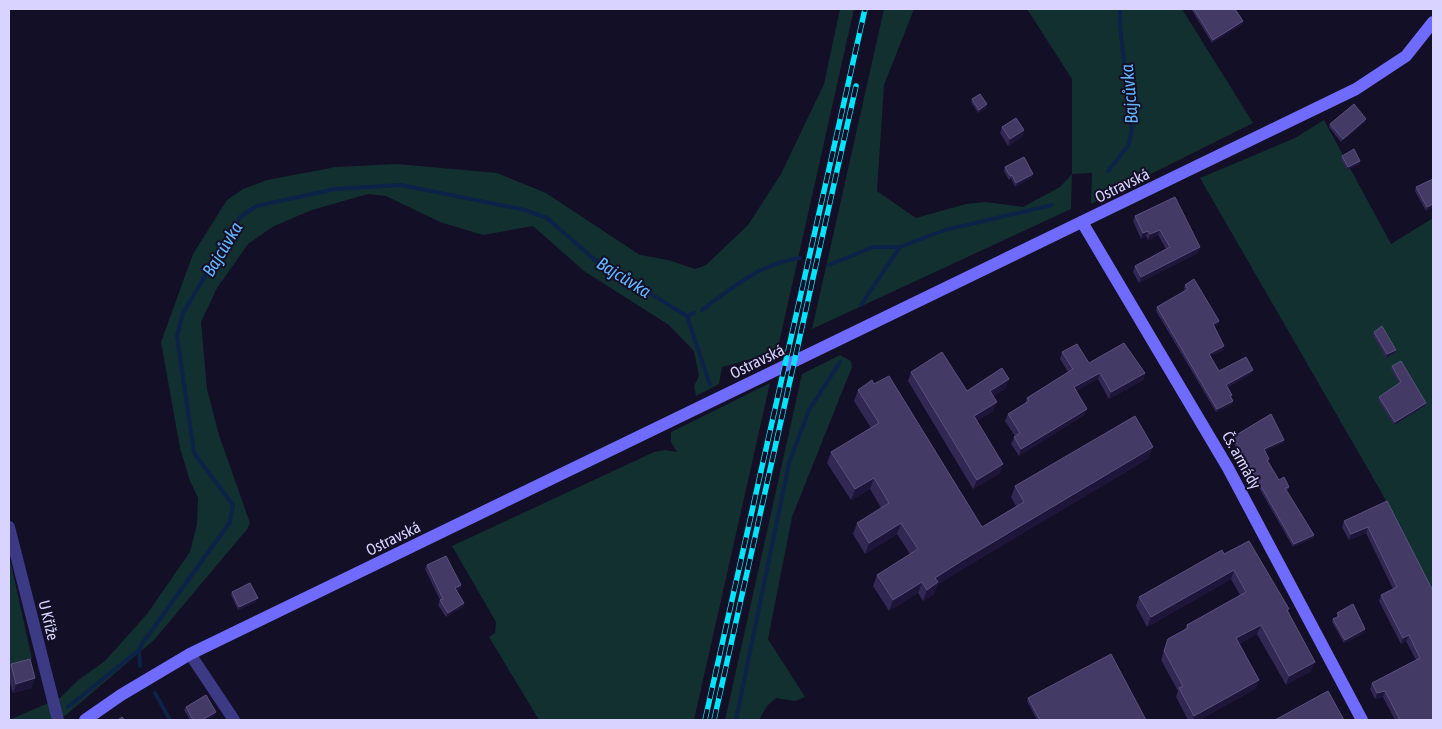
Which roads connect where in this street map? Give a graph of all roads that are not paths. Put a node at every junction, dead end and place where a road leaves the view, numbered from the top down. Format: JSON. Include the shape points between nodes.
{"nodes":[{"id":1,"x":1433,"y":22,"type":"edge"},
{"id":2,"x":1082,"y":222,"type":"junction"},
{"id":3,"x":9,"y":527,"type":"edge"},
{"id":4,"x":190,"y":654,"type":"junction"},
{"id":5,"x":58,"y":720,"type":"edge"},
{"id":6,"x":85,"y":720,"type":"edge"},
{"id":7,"x":234,"y":720,"type":"edge"},
{"id":8,"x":1362,"y":720,"type":"edge"}],
"edges":[{"from":1,"to":2,"type":"main road","name":"Ostravská","via":[[1406,56],[1375,79]]},
{"from":2,"to":4,"type":"main road","name":"Ostravská"},
{"from":2,"to":8,"type":"main road","name":"Čs. armády","via":[[1228,468]]},
{"from":3,"to":5,"type":"street","name":"U Kříže"},
{"from":4,"to":6,"type":"main road","name":"Ostravská"},
{"from":4,"to":7,"type":"street"}]}
